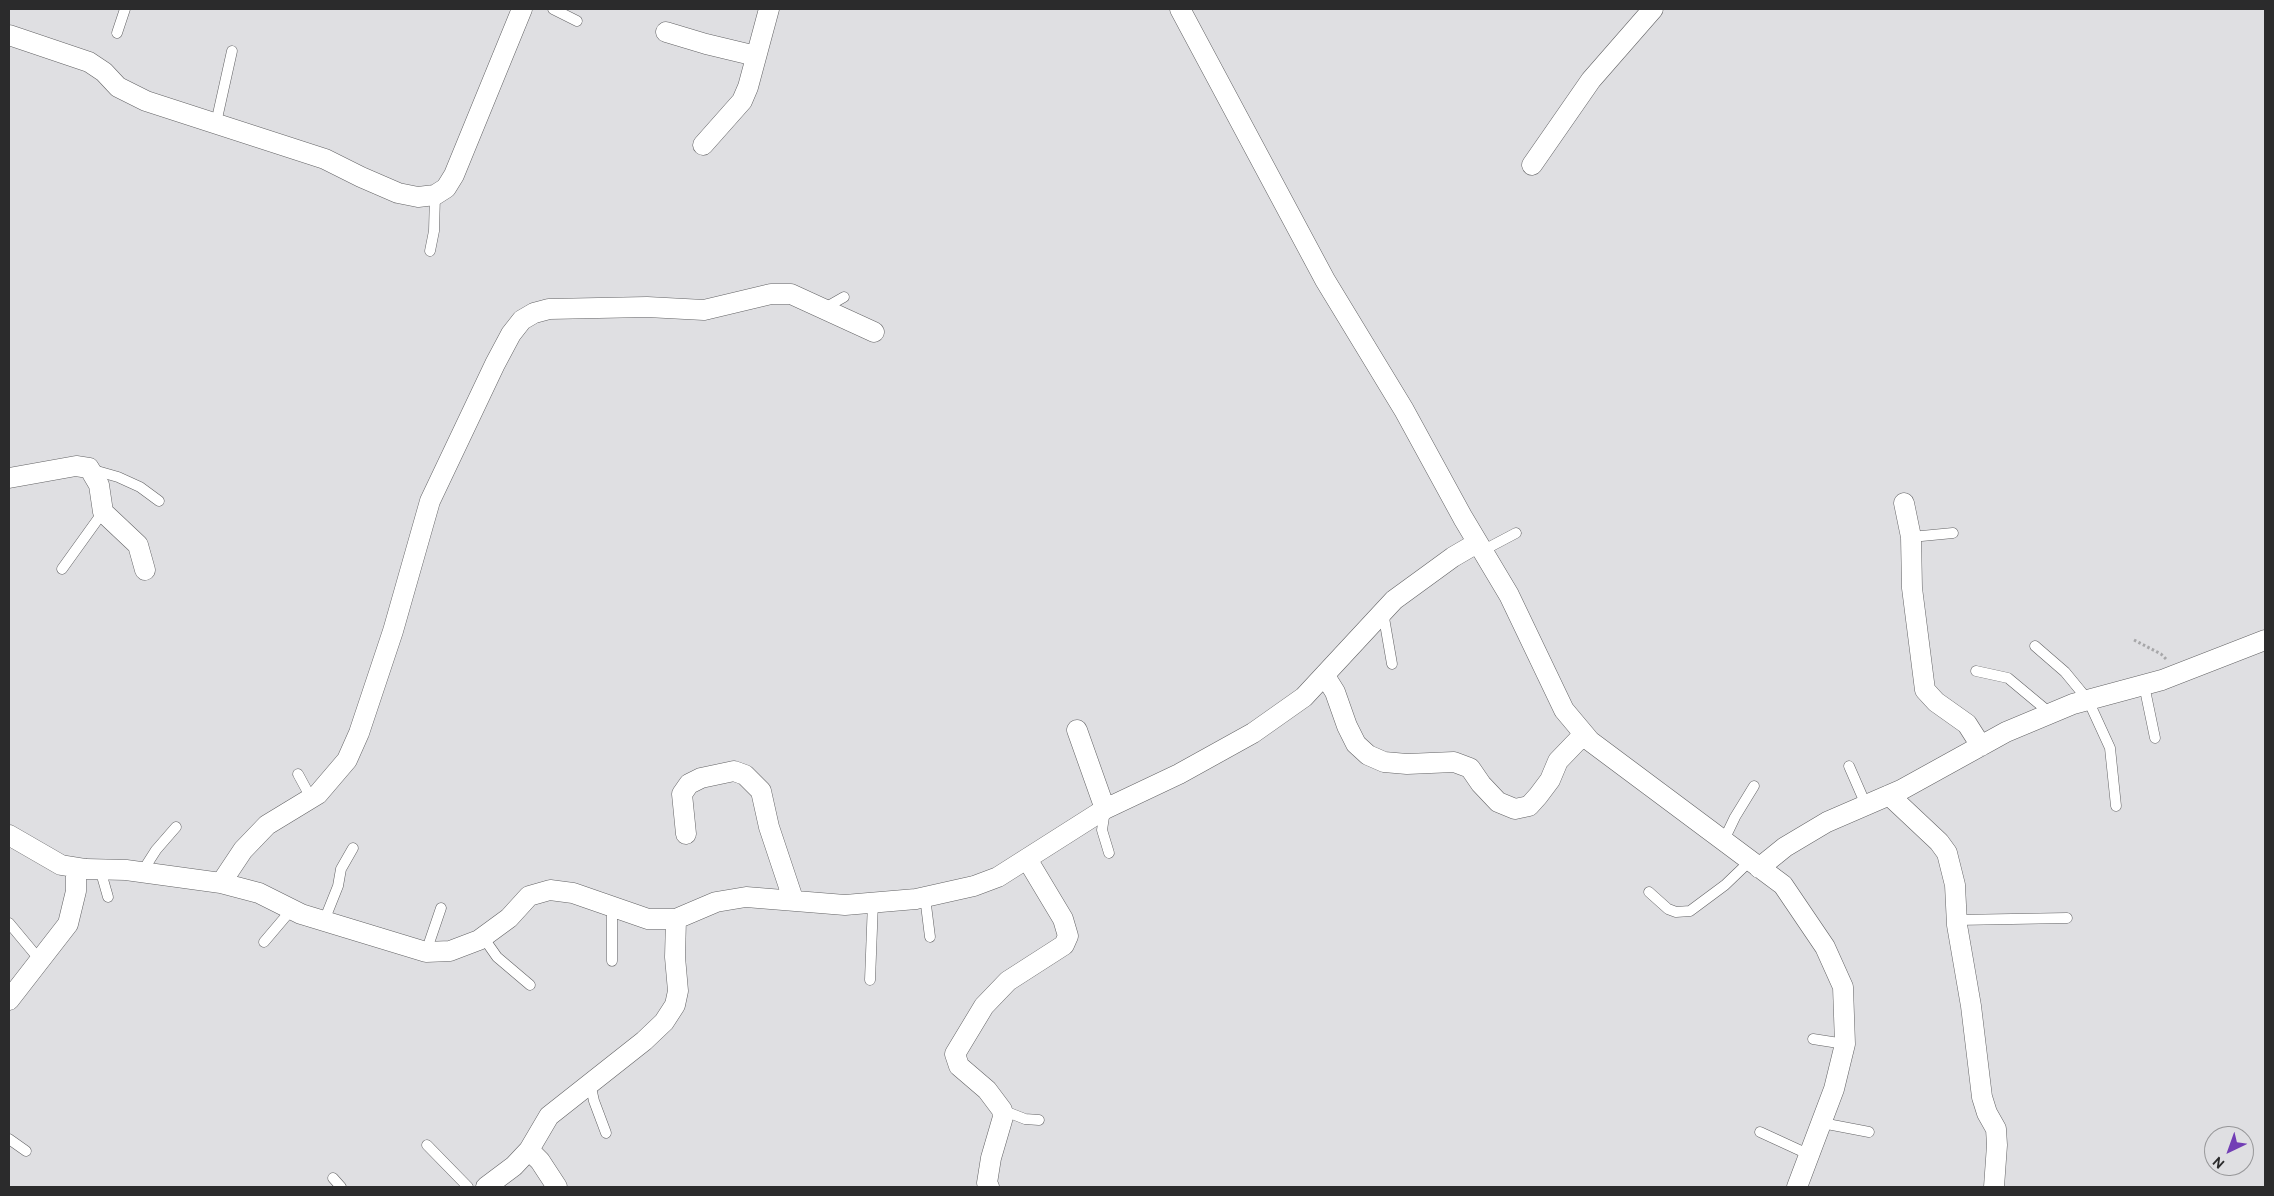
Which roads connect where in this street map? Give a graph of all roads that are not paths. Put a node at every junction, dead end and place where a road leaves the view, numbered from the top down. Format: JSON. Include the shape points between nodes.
{"nodes":[{"id":1,"x":125,"y":9,"type":"edge"},
{"id":2,"x":522,"y":9,"type":"edge"},
{"id":3,"x":553,"y":9,"type":"edge"},
{"id":4,"x":769,"y":9,"type":"edge"},
{"id":5,"x":1180,"y":9,"type":"edge"},
{"id":6,"x":1653,"y":9,"type":"edge"},
{"id":7,"x":577,"y":21,"type":"dead end"},
{"id":8,"x":666,"y":32,"type":"dead end"},
{"id":9,"x":117,"y":33,"type":"dead end"},
{"id":10,"x":9,"y":35,"type":"edge"},
{"id":11,"x":232,"y":51,"type":"dead end"},
{"id":12,"x":756,"y":56,"type":"junction"},
{"id":13,"x":216,"y":123,"type":"junction"},
{"id":14,"x":703,"y":145,"type":"dead end"},
{"id":15,"x":1532,"y":165,"type":"dead end"},
{"id":16,"x":435,"y":195,"type":"junction"},
{"id":17,"x":430,"y":251,"type":"dead end"},
{"id":18,"x":844,"y":297,"type":"dead end"},
{"id":19,"x":823,"y":309,"type":"junction"},
{"id":20,"x":874,"y":332,"type":"dead end"},
{"id":21,"x":90,"y":468,"type":"junction"},
{"id":22,"x":9,"y":478,"type":"edge"},
{"id":23,"x":159,"y":500,"type":"dead end"},
{"id":24,"x":1904,"y":504,"type":"dead end"},
{"id":25,"x":103,"y":512,"type":"junction"},
{"id":26,"x":1516,"y":533,"type":"dead end"},
{"id":27,"x":1953,"y":533,"type":"dead end"},
{"id":28,"x":1911,"y":537,"type":"junction"},
{"id":29,"x":1480,"y":547,"type":"junction"},
{"id":30,"x":62,"y":569,"type":"dead end"},
{"id":31,"x":145,"y":570,"type":"dead end"},
{"id":32,"x":1383,"y":612,"type":"junction"},
{"id":33,"x":2265,"y":640,"type":"edge"},
{"id":34,"x":2034,"y":646,"type":"dead end"},
{"id":35,"x":1392,"y":664,"type":"dead end"},
{"id":36,"x":1976,"y":671,"type":"dead end"},
{"id":37,"x":1324,"y":676,"type":"junction"},
{"id":38,"x":2144,"y":685,"type":"junction"},
{"id":39,"x":2088,"y":700,"type":"junction"},
{"id":40,"x":2050,"y":713,"type":"junction"},
{"id":41,"x":1077,"y":730,"type":"dead end"},
{"id":42,"x":1586,"y":738,"type":"junction"},
{"id":43,"x":2155,"y":738,"type":"dead end"},
{"id":44,"x":1981,"y":746,"type":"junction"},
{"id":45,"x":1849,"y":766,"type":"dead end"},
{"id":46,"x":298,"y":774,"type":"dead end"},
{"id":47,"x":1754,"y":786,"type":"dead end"},
{"id":48,"x":1889,"y":795,"type":"junction"},
{"id":49,"x":311,"y":798,"type":"junction"},
{"id":50,"x":1866,"y":805,"type":"junction"},
{"id":51,"x":2116,"y":806,"type":"dead end"},
{"id":52,"x":1105,"y":809,"type":"junction"},
{"id":53,"x":176,"y":827,"type":"dead end"},
{"id":54,"x":686,"y":834,"type":"dead end"},
{"id":55,"x":9,"y":836,"type":"edge"},
{"id":56,"x":1723,"y":842,"type":"junction"},
{"id":57,"x":353,"y":848,"type":"dead end"},
{"id":58,"x":1109,"y":853,"type":"dead end"},
{"id":59,"x":1027,"y":859,"type":"junction"},
{"id":60,"x":1754,"y":865,"type":"junction"},
{"id":61,"x":76,"y":868,"type":"junction"},
{"id":62,"x":100,"y":869,"type":"junction"},
{"id":63,"x":142,"y":872,"type":"junction"},
{"id":64,"x":220,"y":882,"type":"junction"},
{"id":65,"x":1649,"y":892,"type":"dead end"},
{"id":66,"x":925,"y":897,"type":"junction"},
{"id":67,"x":108,"y":898,"type":"dead end"},
{"id":68,"x":793,"y":899,"type":"junction"},
{"id":69,"x":873,"y":902,"type":"junction"},
{"id":70,"x":612,"y":907,"type":"junction"},
{"id":71,"x":441,"y":908,"type":"dead end"},
{"id":72,"x":292,"y":909,"type":"junction"},
{"id":73,"x":2067,"y":918,"type":"dead end"},
{"id":74,"x":676,"y":919,"type":"junction"},
{"id":75,"x":1957,"y":920,"type":"junction"},
{"id":76,"x":324,"y":921,"type":"junction"},
{"id":77,"x":9,"y":923,"type":"edge"},
{"id":78,"x":483,"y":937,"type":"junction"},
{"id":79,"x":930,"y":937,"type":"dead end"},
{"id":80,"x":264,"y":942,"type":"dead end"},
{"id":81,"x":426,"y":952,"type":"junction"},
{"id":82,"x":39,"y":959,"type":"junction"},
{"id":83,"x":612,"y":961,"type":"dead end"},
{"id":84,"x":870,"y":980,"type":"dead end"},
{"id":85,"x":530,"y":985,"type":"dead end"},
{"id":86,"x":9,"y":1000,"type":"edge"},
{"id":87,"x":1813,"y":1039,"type":"dead end"},
{"id":88,"x":1845,"y":1044,"type":"junction"},
{"id":89,"x":590,"y":1083,"type":"junction"},
{"id":90,"x":1002,"y":1110,"type":"junction"},
{"id":91,"x":1039,"y":1120,"type":"dead end"},
{"id":92,"x":1822,"y":1123,"type":"junction"},
{"id":93,"x":1760,"y":1132,"type":"dead end"},
{"id":94,"x":1869,"y":1132,"type":"dead end"},
{"id":95,"x":606,"y":1133,"type":"dead end"},
{"id":96,"x":9,"y":1139,"type":"edge"},
{"id":97,"x":427,"y":1145,"type":"dead end"},
{"id":98,"x":528,"y":1150,"type":"junction"},
{"id":99,"x":26,"y":1151,"type":"dead end"},
{"id":100,"x":1810,"y":1155,"type":"junction"},
{"id":101,"x":333,"y":1178,"type":"dead end"},
{"id":102,"x":985,"y":1186,"type":"edge"},
{"id":103,"x":341,"y":1187,"type":"edge"},
{"id":104,"x":468,"y":1187,"type":"edge"},
{"id":105,"x":486,"y":1187,"type":"edge"},
{"id":106,"x":557,"y":1187,"type":"edge"},
{"id":107,"x":1797,"y":1187,"type":"edge"},
{"id":108,"x":1994,"y":1187,"type":"edge"}],
"edges":[{"from":1,"to":9,"type":"lane"},
{"from":2,"to":16,"type":"street","via":[[454,175],[446,188]]},
{"from":3,"to":7,"type":"lane"},
{"from":4,"to":12,"type":"street"},
{"from":5,"to":29,"type":"street","via":[[1325,280],[1404,410]]},
{"from":6,"to":15,"type":"street","via":[[1591,80]]},
{"from":8,"to":12,"type":"street"},
{"from":10,"to":13,"type":"street","via":[[89,62],[130,94]]},
{"from":11,"to":13,"type":"lane"},
{"from":12,"to":14,"type":"street","via":[[742,101]]},
{"from":13,"to":16,"type":"street","via":[[325,159],[398,193],[418,197]]},
{"from":16,"to":17,"type":"lane"},
{"from":18,"to":19,"type":"lane"},
{"from":19,"to":20,"type":"street"},
{"from":19,"to":49,"type":"street","via":[[791,294],[771,294],[704,310],[647,307],[549,309],[522,320],[494,364],[430,501],[390,641],[347,760],[333,779]]},
{"from":21,"to":22,"type":"street","via":[[76,466]]},
{"from":21,"to":23,"type":"lane","via":[[140,487]]},
{"from":21,"to":25,"type":"street","via":[[99,485]]},
{"from":24,"to":28,"type":"street"},
{"from":25,"to":30,"type":"lane"},
{"from":25,"to":31,"type":"street","via":[[138,545]]},
{"from":26,"to":29,"type":"lane"},
{"from":27,"to":28,"type":"lane"},
{"from":28,"to":44,"type":"street","via":[[1912,588],[1925,690],[1967,724]]},
{"from":29,"to":32,"type":"street","via":[[1453,557],[1394,600]]},
{"from":29,"to":42,"type":"street","via":[[1509,595],[1564,710]]},
{"from":32,"to":35,"type":"lane"},
{"from":32,"to":37,"type":"street"},
{"from":33,"to":38,"type":"street"},
{"from":34,"to":39,"type":"lane","via":[[2065,672]]},
{"from":36,"to":40,"type":"lane","via":[[2008,678]]},
{"from":37,"to":42,"type":"street","via":[[1335,692],[1356,744],[1368,755],[1384,762],[1407,764],[1454,762],[1470,768],[1498,802],[1515,809],[1529,806],[1550,780],[1558,762]]},
{"from":37,"to":52,"type":"street","via":[[1304,697],[1253,733]]},
{"from":38,"to":39,"type":"street"},
{"from":38,"to":43,"type":"lane"},
{"from":39,"to":40,"type":"street"},
{"from":39,"to":51,"type":"lane","via":[[2110,748]]},
{"from":40,"to":44,"type":"street"},
{"from":41,"to":52,"type":"street"},
{"from":42,"to":56,"type":"street"},
{"from":44,"to":48,"type":"street"},
{"from":45,"to":50,"type":"lane"},
{"from":46,"to":49,"type":"lane"},
{"from":47,"to":56,"type":"lane"},
{"from":48,"to":50,"type":"street"},
{"from":48,"to":75,"type":"street","via":[[1947,853],[1955,885]]},
{"from":49,"to":64,"type":"street","via":[[268,825],[242,850]]},
{"from":50,"to":60,"type":"street","via":[[1827,822]]},
{"from":52,"to":58,"type":"lane","via":[[1102,830]]},
{"from":52,"to":59,"type":"street"},
{"from":53,"to":63,"type":"lane"},
{"from":54,"to":68,"type":"street","via":[[682,794],[689,784],[734,771],[746,776],[761,791],[769,828]]},
{"from":55,"to":61,"type":"street","via":[[61,865]]},
{"from":56,"to":60,"type":"street"},
{"from":57,"to":76,"type":"lane","via":[[341,870]]},
{"from":59,"to":66,"type":"street","via":[[998,877],[974,886]]},
{"from":59,"to":90,"type":"street","via":[[1063,919],[1068,936],[1064,945],[1008,981],[984,1006],[955,1054],[959,1066],[987,1090]]},
{"from":60,"to":65,"type":"lane","via":[[1690,911],[1668,909]]},
{"from":60,"to":88,"type":"street","via":[[1783,885],[1825,948],[1843,987]]},
{"from":61,"to":62,"type":"street"},
{"from":61,"to":82,"type":"street","via":[[76,891],[68,924]]},
{"from":62,"to":63,"type":"street"},
{"from":62,"to":67,"type":"lane"},
{"from":63,"to":64,"type":"street"},
{"from":64,"to":72,"type":"street","via":[[259,893]]},
{"from":66,"to":69,"type":"street"},
{"from":66,"to":79,"type":"lane"},
{"from":68,"to":69,"type":"street","via":[[846,905]]},
{"from":68,"to":74,"type":"street","via":[[746,897],[716,902]]},
{"from":69,"to":84,"type":"lane"},
{"from":70,"to":74,"type":"street","via":[[648,919]]},
{"from":70,"to":78,"type":"street","via":[[574,893],[550,890],[529,896],[509,918]]},
{"from":70,"to":83,"type":"lane"},
{"from":71,"to":81,"type":"lane"},
{"from":72,"to":76,"type":"street"},
{"from":72,"to":80,"type":"lane"},
{"from":73,"to":75,"type":"lane"},
{"from":74,"to":89,"type":"street","via":[[678,991],[674,1005],[664,1022],[644,1041]]},
{"from":75,"to":108,"type":"street","via":[[1982,1097],[1996,1129]]},
{"from":76,"to":81,"type":"street"},
{"from":77,"to":82,"type":"lane"},
{"from":78,"to":81,"type":"street","via":[[450,951]]},
{"from":78,"to":85,"type":"lane","via":[[497,957]]},
{"from":82,"to":86,"type":"street"},
{"from":87,"to":88,"type":"lane"},
{"from":88,"to":92,"type":"street"},
{"from":89,"to":95,"type":"lane"},
{"from":89,"to":98,"type":"street","via":[[549,1116]]},
{"from":90,"to":91,"type":"lane","via":[[1025,1119]]},
{"from":90,"to":102,"type":"street","via":[[1003,1117]]},
{"from":92,"to":94,"type":"lane"},
{"from":92,"to":100,"type":"street"},
{"from":93,"to":100,"type":"lane"},
{"from":96,"to":99,"type":"lane"},
{"from":97,"to":104,"type":"lane"},
{"from":98,"to":105,"type":"street","via":[[514,1166]]},
{"from":98,"to":106,"type":"street","via":[[540,1161]]},
{"from":100,"to":107,"type":"street"},
{"from":101,"to":103,"type":"lane"}]}
